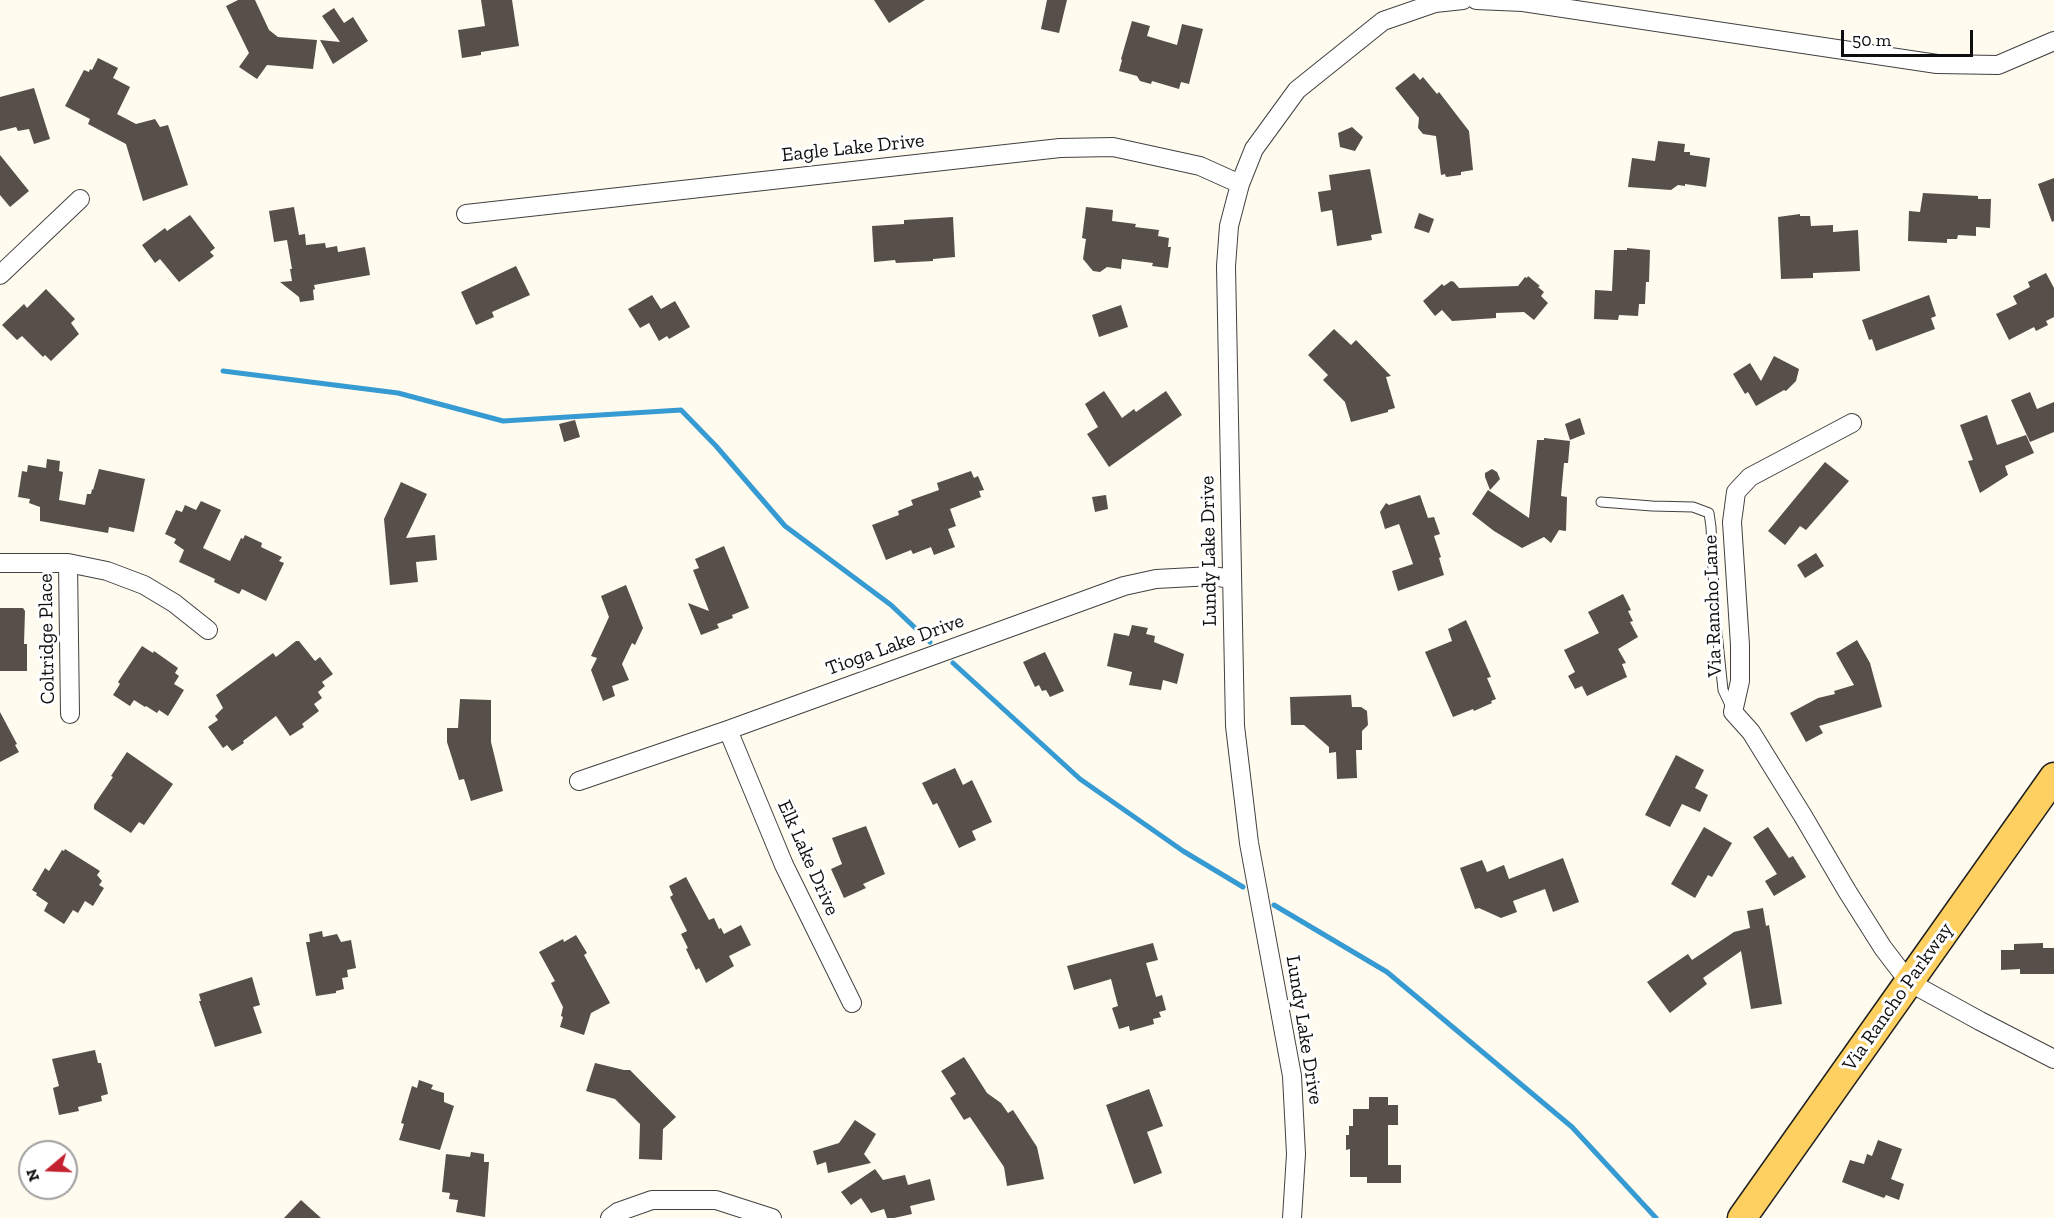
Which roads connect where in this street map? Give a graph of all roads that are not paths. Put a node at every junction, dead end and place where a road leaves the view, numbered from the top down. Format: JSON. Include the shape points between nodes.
{"nodes":[{"id":1,"x":1463,"y":0,"type":"edge"},
{"id":2,"x":1476,"y":0,"type":"edge"},
{"id":3,"x":2054,"y":41,"type":"edge"},
{"id":4,"x":1240,"y":184,"type":"junction"},
{"id":5,"x":80,"y":199,"type":"dead end"},
{"id":6,"x":466,"y":214,"type":"dead end"},
{"id":7,"x":0,"y":275,"type":"edge"},
{"id":8,"x":1852,"y":423,"type":"dead end"},
{"id":9,"x":1601,"y":502,"type":"dead end"},
{"id":10,"x":0,"y":563,"type":"edge"},
{"id":11,"x":68,"y":563,"type":"junction"},
{"id":12,"x":1232,"y":579,"type":"junction"},
{"id":13,"x":208,"y":630,"type":"dead end"},
{"id":14,"x":1733,"y":712,"type":"junction"},
{"id":15,"x":70,"y":714,"type":"dead end"},
{"id":16,"x":728,"y":730,"type":"junction"},
{"id":17,"x":2054,"y":777,"type":"edge"},
{"id":18,"x":579,"y":781,"type":"dead end"},
{"id":19,"x":1909,"y":982,"type":"junction"},
{"id":20,"x":852,"y":1003,"type":"dead end"},
{"id":21,"x":2054,"y":1059,"type":"edge"},
{"id":22,"x":610,"y":1218,"type":"edge"},
{"id":23,"x":772,"y":1218,"type":"edge"},
{"id":24,"x":1292,"y":1218,"type":"edge"},
{"id":25,"x":1742,"y":1218,"type":"edge"}],
"edges":[{"from":1,"to":4,"type":"street","name":"Lundy Lake Drive","via":[[1435,3],[1383,21],[1297,90],[1254,149]]},
{"from":2,"to":3,"type":"street","via":[[1524,2],[1937,64],[1998,65]]},
{"from":4,"to":6,"type":"street","name":"Eagle Lake Drive","via":[[1200,166],[1113,147],[1060,148]]},
{"from":4,"to":12,"type":"street","name":"Lundy Lake Drive","via":[[1229,226],[1226,266]]},
{"from":5,"to":7,"type":"street"},
{"from":8,"to":14,"type":"street","name":"Via Rancho Lane","via":[[1750,477],[1736,492],[1732,522],[1740,681]]},
{"from":9,"to":14,"type":"lane","via":[[1693,507],[1709,513],[1723,690]]},
{"from":10,"to":11,"type":"street"},
{"from":11,"to":13,"type":"street","via":[[107,571],[144,585]]},
{"from":11,"to":15,"type":"street","name":"Coltridge Place"},
{"from":12,"to":16,"type":"street","name":"Tioga Lake Drive","via":[[1156,579],[1124,586]]},
{"from":12,"to":24,"type":"street","name":"Lundy Lake Drive","via":[[1234,726],[1247,831],[1292,1076],[1296,1154]]},
{"from":14,"to":19,"type":"street","via":[[1751,732],[1883,948]]},
{"from":16,"to":18,"type":"street","name":"Tioga Lake Drive"},
{"from":16,"to":20,"type":"street","name":"Elk Lake Drive","via":[[784,865]]},
{"from":17,"to":19,"type":"main road","name":"Via Rancho Parkway"},
{"from":19,"to":21,"type":"street"},
{"from":19,"to":25,"type":"main road","name":"Via Rancho Parkway"},
{"from":22,"to":23,"type":"street","via":[[652,1200],[716,1200]]}]}
